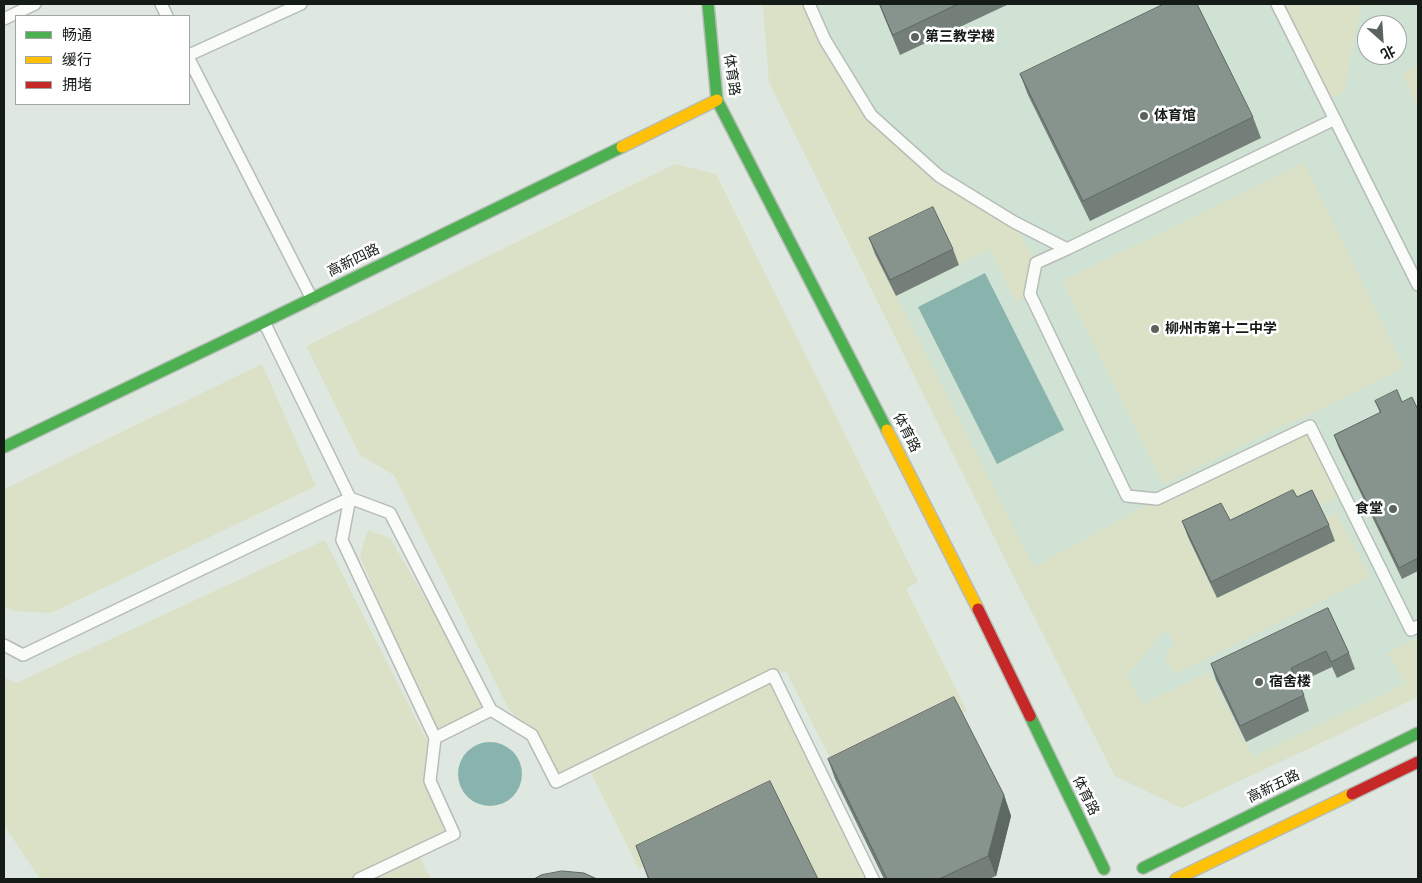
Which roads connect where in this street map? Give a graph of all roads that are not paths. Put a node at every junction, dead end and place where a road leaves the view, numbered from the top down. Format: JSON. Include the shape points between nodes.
{"nodes":[{"id":1,"x":35,"y":4,"type":"edge"},
{"id":2,"x":301,"y":4,"type":"edge"},
{"id":3,"x":708,"y":4,"type":"edge"},
{"id":4,"x":809,"y":4,"type":"edge"},
{"id":5,"x":1277,"y":4,"type":"edge"},
{"id":6,"x":4,"y":19,"type":"edge"},
{"id":7,"x":190,"y":57,"type":"edge"},
{"id":8,"x":190,"y":59,"type":"edge"},
{"id":9,"x":717,"y":100,"type":"junction"},
{"id":10,"x":1335,"y":119,"type":"junction"},
{"id":11,"x":1067,"y":249,"type":"junction"},
{"id":12,"x":1418,"y":285,"type":"edge"},
{"id":13,"x":312,"y":299,"type":"junction"},
{"id":14,"x":264,"y":322,"type":"junction"},
{"id":15,"x":4,"y":447,"type":"edge"},
{"id":16,"x":350,"y":498,"type":"junction"},
{"id":17,"x":1418,"y":626,"type":"edge"},
{"id":18,"x":4,"y":645,"type":"edge"},
{"id":19,"x":491,"y":710,"type":"junction"},
{"id":20,"x":1418,"y":733,"type":"edge"},
{"id":21,"x":435,"y":738,"type":"junction"},
{"id":22,"x":1418,"y":762,"type":"edge"},
{"id":23,"x":1130,"y":864,"type":"dead end"},
{"id":24,"x":1117,"y":865,"type":"dead end"},
{"id":25,"x":1143,"y":868,"type":"junction"},
{"id":26,"x":1104,"y":869,"type":"junction"},
{"id":27,"x":1154,"y":876,"type":"dead end"},
{"id":28,"x":1094,"y":877,"type":"dead end"},
{"id":29,"x":359,"y":879,"type":"edge"},
{"id":30,"x":873,"y":879,"type":"edge"},
{"id":31,"x":1176,"y":879,"type":"edge"}],
"edges":[{"from":1,"to":6,"type":"lane"},
{"from":2,"to":7,"type":"lane"},
{"from":3,"to":9,"type":"street","name":"体育路"},
{"from":4,"to":11,"type":"lane","via":[[825,40],[872,116],[939,176],[1014,222]]},
{"from":5,"to":10,"type":"lane"},
{"from":8,"to":13,"type":"lane"},
{"from":9,"to":13,"type":"street","name":"高新四路"},
{"from":9,"to":26,"type":"street","name":"体育路","via":[[957,565]]},
{"from":10,"to":11,"type":"lane"},
{"from":10,"to":12,"type":"lane"},
{"from":11,"to":17,"type":"lane","via":[[1036,263],[1030,294],[1127,496],[1157,500],[1310,426],[1411,630]]},
{"from":13,"to":14,"type":"street","name":"高新四路"},
{"from":14,"to":15,"type":"street","name":"高新四路"},
{"from":14,"to":16,"type":"lane"},
{"from":16,"to":18,"type":"lane","via":[[23,655]]},
{"from":16,"to":19,"type":"lane","via":[[390,513]]},
{"from":16,"to":21,"type":"lane","via":[[342,540]]},
{"from":19,"to":21,"type":"lane"},
{"from":19,"to":30,"type":"lane","via":[[532,735],[556,782],[773,675]]},
{"from":20,"to":25,"type":"street","name":"高新五路"},
{"from":21,"to":29,"type":"lane","via":[[430,781],[454,834]]},
{"from":22,"to":31,"type":"street"},
{"from":23,"to":25,"type":"street"},
{"from":24,"to":26,"type":"street"},
{"from":25,"to":27,"type":"street"},
{"from":26,"to":28,"type":"street"}]}
